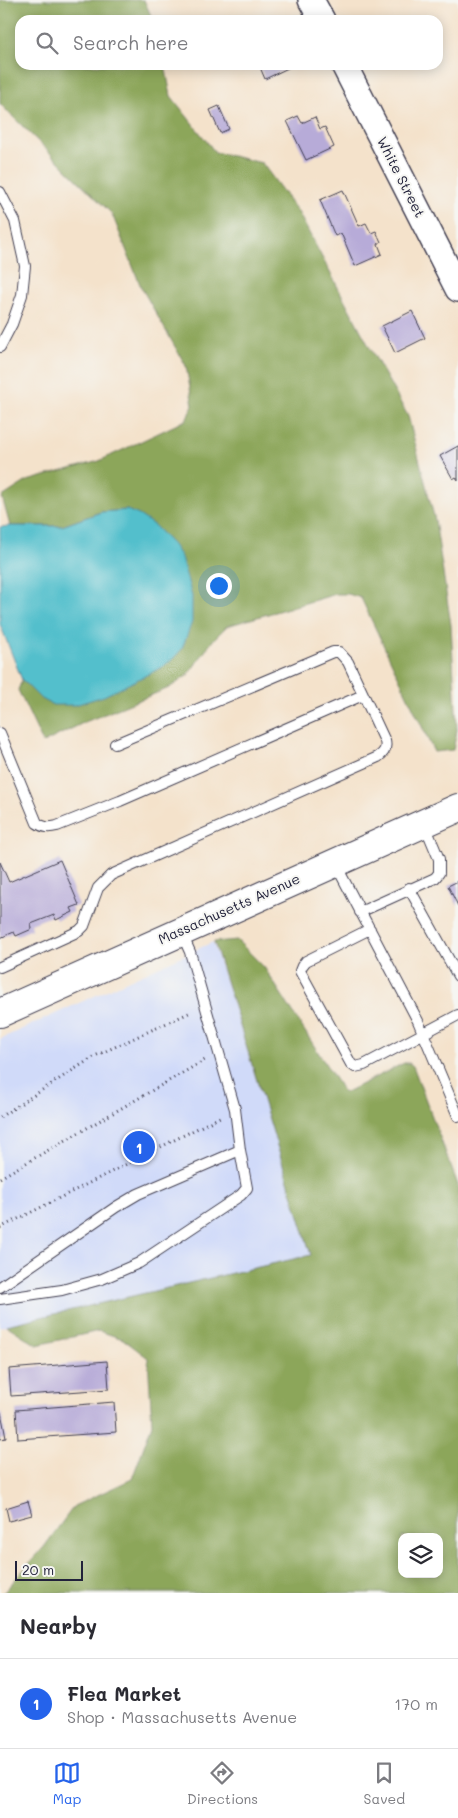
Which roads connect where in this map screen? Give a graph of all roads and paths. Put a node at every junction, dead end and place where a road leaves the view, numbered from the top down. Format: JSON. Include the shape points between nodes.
{"nodes":[{"id":1,"x":311,"y":0,"type":"edge"},
{"id":2,"x":319,"y":15,"type":"edge"},
{"id":3,"x":347,"y":70,"type":"edge"},
{"id":4,"x":0,"y":192,"type":"edge"},
{"id":5,"x":458,"y":289,"type":"edge"},
{"id":6,"x":0,"y":347,"type":"edge"},
{"id":7,"x":363,"y":695,"type":"junction"},
{"id":8,"x":0,"y":733,"type":"edge"},
{"id":9,"x":115,"y":744,"type":"dead end"},
{"id":10,"x":458,"y":808,"type":"edge"},
{"id":11,"x":423,"y":822,"type":"junction"},
{"id":12,"x":334,"y":862,"type":"junction"},
{"id":13,"x":409,"y":888,"type":"junction"},
{"id":14,"x":360,"y":912,"type":"junction"},
{"id":15,"x":370,"y":929,"type":"junction"},
{"id":16,"x":181,"y":931,"type":"junction"},
{"id":17,"x":0,"y":968,"type":"edge"},
{"id":18,"x":458,"y":976,"type":"edge"},
{"id":19,"x":206,"y":1005,"type":"junction"},
{"id":20,"x":0,"y":1013,"type":"edge"},
{"id":21,"x":458,"y":1015,"type":"edge"},
{"id":22,"x":423,"y":1034,"type":"junction"},
{"id":23,"x":219,"y":1053,"type":"junction"},
{"id":24,"x":235,"y":1109,"type":"junction"},
{"id":25,"x":458,"y":1116,"type":"edge"},
{"id":26,"x":0,"y":1117,"type":"edge"},
{"id":27,"x":240,"y":1150,"type":"junction"},
{"id":28,"x":0,"y":1178,"type":"edge"},
{"id":29,"x":0,"y":1228,"type":"edge"},
{"id":30,"x":0,"y":1287,"type":"edge"},
{"id":31,"x":0,"y":1299,"type":"edge"}],
"edges":[{"from":1,"to":2,"type":"street"},
{"from":3,"to":5,"type":"street","name":"White Street"},
{"from":4,"to":6,"type":"lane","via":[[15,221],[25,266],[22,296]]},
{"from":7,"to":8,"type":"lane","via":[[120,801],[49,828],[38,823]]},
{"from":7,"to":9,"type":"lane","via":[[343,655],[333,652]]},
{"from":7,"to":17,"type":"lane","via":[[385,741],[383,753],[111,875],[98,888],[84,926],[79,931]]},
{"from":10,"to":11,"type":"main road","name":"Massachusetts Avenue"},
{"from":11,"to":12,"type":"main road","name":"Massachusetts Avenue"},
{"from":11,"to":13,"type":"lane","via":[[439,860],[439,873],[435,878]]},
{"from":12,"to":14,"type":"lane"},
{"from":12,"to":16,"type":"main road","name":"Massachusetts Avenue"},
{"from":13,"to":14,"type":"lane"},
{"from":13,"to":18,"type":"lane"},
{"from":14,"to":15,"type":"lane"},
{"from":15,"to":22,"type":"lane"},
{"from":15,"to":22,"type":"lane","via":[[306,960],[300,971],[351,1064],[360,1066]]},
{"from":16,"to":19,"type":"lane"},
{"from":16,"to":20,"type":"main road","name":"Massachusetts Avenue"},
{"from":19,"to":23,"type":"lane"},
{"from":19,"to":26,"type":"path","via":[[95,1056]]},
{"from":21,"to":22,"type":"lane"},
{"from":22,"to":25,"type":"lane"},
{"from":23,"to":24,"type":"lane"},
{"from":23,"to":28,"type":"path"},
{"from":24,"to":27,"type":"lane"},
{"from":24,"to":29,"type":"path"},
{"from":27,"to":30,"type":"lane","via":[[138,1194]]},
{"from":27,"to":31,"type":"lane","via":[[247,1188],[241,1195],[139,1263],[102,1279],[62,1290]]}]}
